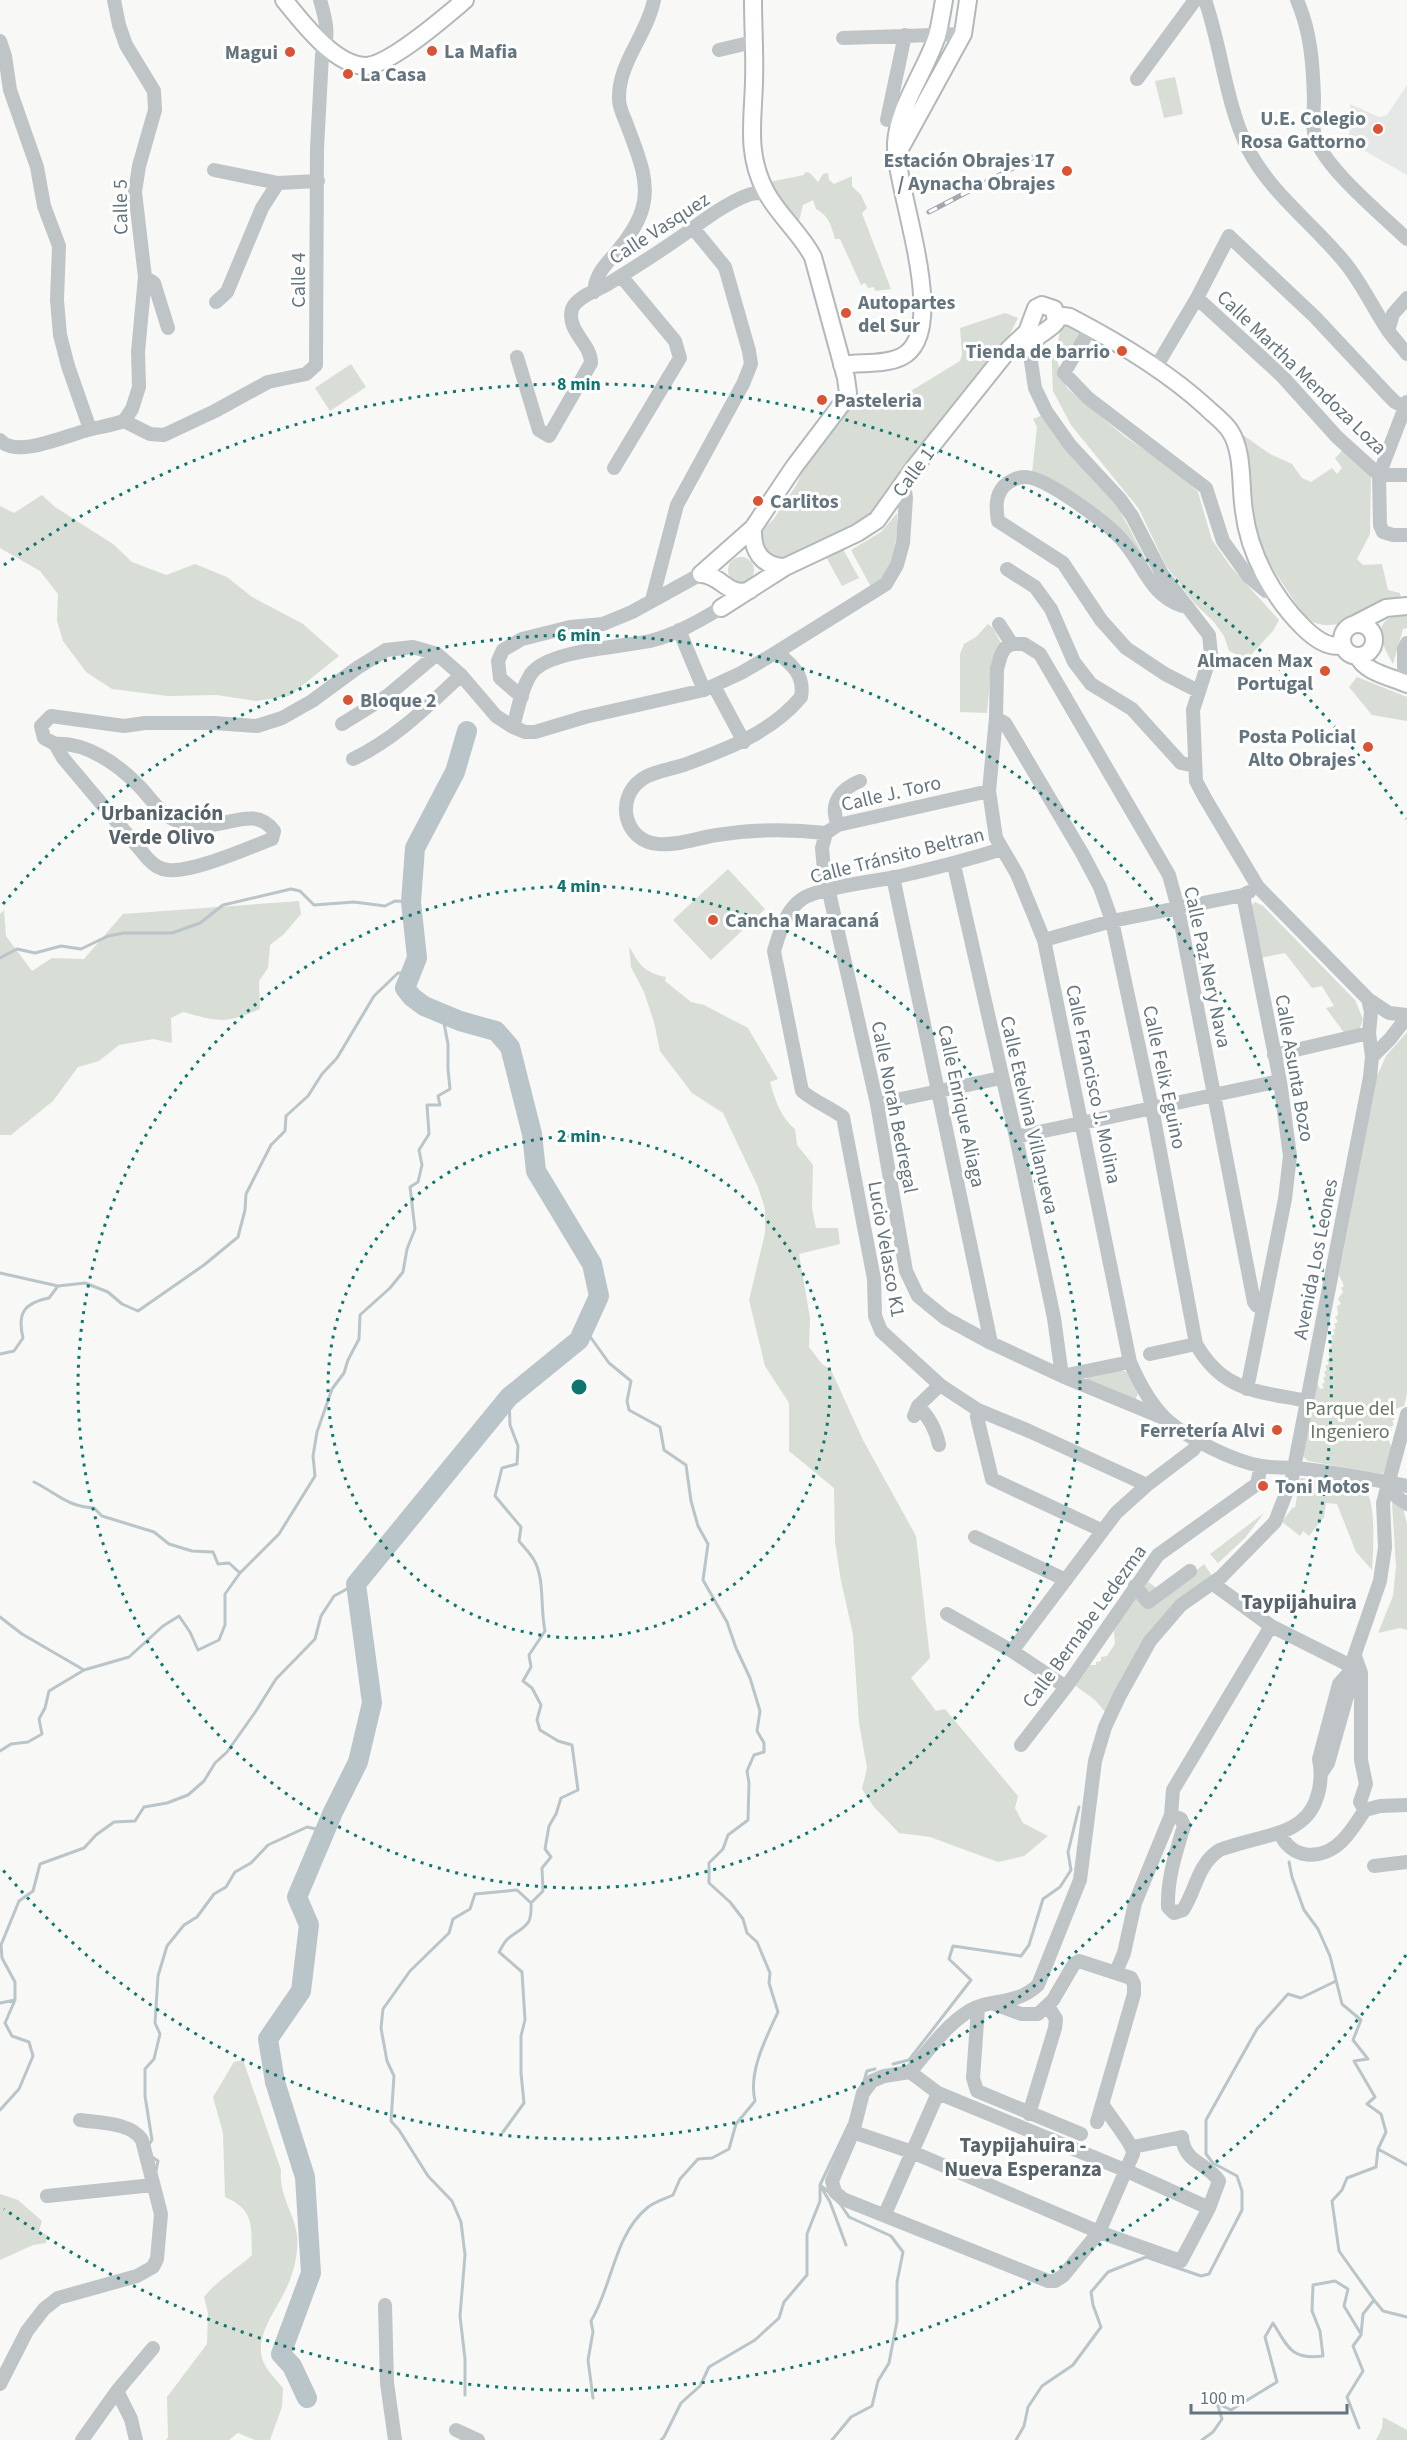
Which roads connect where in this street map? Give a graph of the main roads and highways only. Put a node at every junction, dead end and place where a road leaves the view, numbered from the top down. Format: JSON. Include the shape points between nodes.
{"nodes":[{"id":1,"x":284,"y":0,"type":"edge"},
{"id":2,"x":465,"y":0,"type":"edge"},
{"id":3,"x":753,"y":0,"type":"edge"},
{"id":4,"x":942,"y":0,"type":"edge"},
{"id":5,"x":968,"y":0,"type":"edge"},
{"id":6,"x":897,"y":156,"type":"junction"},
{"id":7,"x":842,"y":365,"type":"junction"},
{"id":8,"x":753,"y":528,"type":"junction"},
{"id":9,"x":725,"y":554,"type":"junction"},
{"id":10,"x":757,"y":555,"type":"junction"},
{"id":11,"x":785,"y":567,"type":"junction"},
{"id":12,"x":722,"y":583,"type":"junction"},
{"id":13,"x":754,"y":588,"type":"junction"},
{"id":14,"x":1401,"y":606,"type":"edge"},
{"id":15,"x":1348,"y":634,"type":"junction"},
{"id":16,"x":1373,"y":639,"type":"junction"},
{"id":17,"x":1358,"y":656,"type":"junction"},
{"id":18,"x":1400,"y":681,"type":"edge"}],
"edges":[{"from":1,"to":2,"type":"main road","via":[[312,35],[351,62],[365,66],[428,33]]},
{"from":3,"to":7,"type":"main road","via":[[750,140],[755,162],[766,192],[813,256]]},
{"from":4,"to":6,"type":"main road","via":[[937,35],[901,120]]},
{"from":5,"to":6,"type":"main road","via":[[963,34]]},
{"from":6,"to":7,"type":"main road","via":[[919,258],[920,330],[914,345],[902,357]]},
{"from":7,"to":8,"type":"main road","via":[[848,385],[844,401]]},
{"from":8,"to":9,"type":"main road"},
{"from":8,"to":10,"type":"main road"},
{"from":9,"to":10,"type":"main road","via":[[740,547]]},
{"from":9,"to":12,"type":"main road","via":[[718,566]]},
{"from":9,"to":12,"type":"main road","via":[[701,574],[710,574]]},
{"from":10,"to":11,"type":"main road","via":[[776,567]]},
{"from":10,"to":13,"type":"main road","via":[[763,572]]},
{"from":11,"to":13,"type":"main road","name":"Calle 1"},
{"from":11,"to":15,"type":"main road","name":"Calle 1","via":[[871,525],[1027,332],[1045,321],[1070,317],[1156,367],[1229,430],[1236,444],[1253,549],[1275,593],[1289,614],[1324,643],[1337,646]]},
{"from":12,"to":13,"type":"main road","via":[[737,592]]},
{"from":12,"to":13,"type":"main road","name":"Calle 1","via":[[726,596],[721,608]]},
{"from":14,"to":15,"type":"main road","via":[[1386,608]]},
{"from":14,"to":16,"type":"main road","via":[[1378,623]]},
{"from":15,"to":16,"type":"main road","via":[[1366,626]]},
{"from":15,"to":17,"type":"main road","via":[[1349,653]]},
{"from":16,"to":17,"type":"main road","via":[[1368,652]]},
{"from":16,"to":18,"type":"main road"},
{"from":17,"to":18,"type":"main road","via":[[1367,667]]}]}
